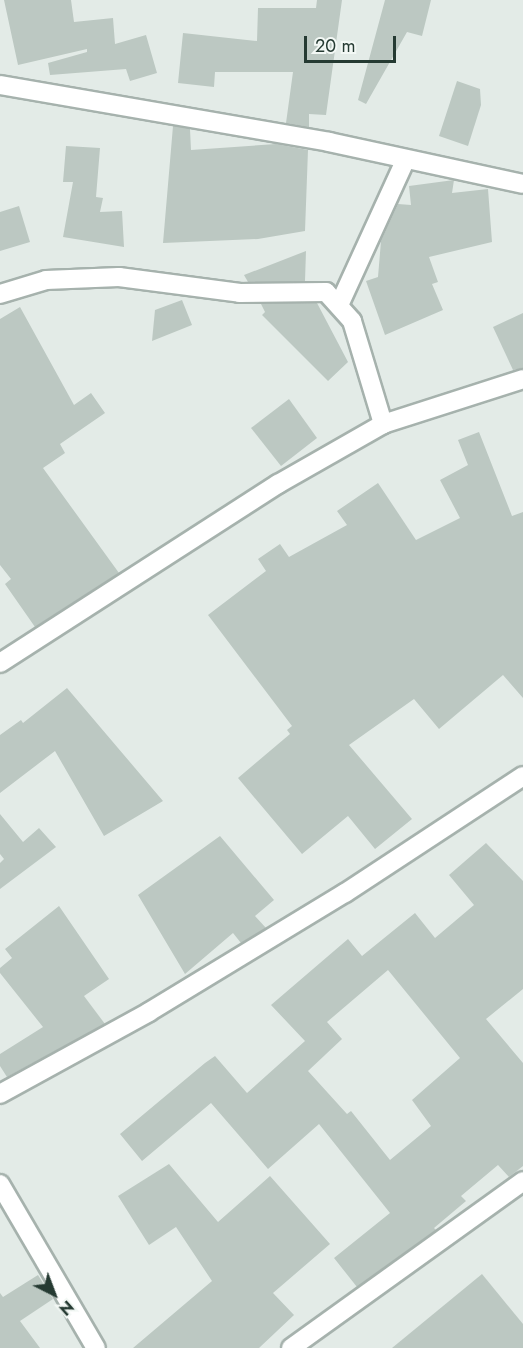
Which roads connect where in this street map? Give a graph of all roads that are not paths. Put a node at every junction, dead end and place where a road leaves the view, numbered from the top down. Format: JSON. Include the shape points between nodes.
{"nodes":[{"id":1,"x":0,"y":86,"type":"edge"},
{"id":2,"x":406,"y":159,"type":"junction"},
{"id":3,"x":523,"y":184,"type":"edge"},
{"id":4,"x":0,"y":294,"type":"edge"},
{"id":5,"x":340,"y":303,"type":"junction"},
{"id":6,"x":523,"y":380,"type":"edge"},
{"id":7,"x":383,"y":424,"type":"junction"},
{"id":8,"x":0,"y":663,"type":"edge"},
{"id":9,"x":523,"y":776,"type":"edge"},
{"id":10,"x":0,"y":1094,"type":"edge"},
{"id":11,"x":523,"y":1181,"type":"edge"},
{"id":12,"x":0,"y":1184,"type":"edge"},
{"id":13,"x":96,"y":1348,"type":"edge"},
{"id":14,"x":291,"y":1348,"type":"edge"}],
"edges":[{"from":1,"to":2,"type":"street","via":[[329,142]]},
{"from":2,"to":3,"type":"street"},
{"from":2,"to":5,"type":"street"},
{"from":4,"to":5,"type":"street","via":[[46,280],[119,277],[240,293],[326,292]]},
{"from":5,"to":7,"type":"street","via":[[352,321]]},
{"from":6,"to":7,"type":"street"},
{"from":7,"to":8,"type":"street","via":[[278,484]]},
{"from":9,"to":10,"type":"street","via":[[345,893],[178,994]]},
{"from":11,"to":14,"type":"street"},
{"from":12,"to":13,"type":"street"}]}
